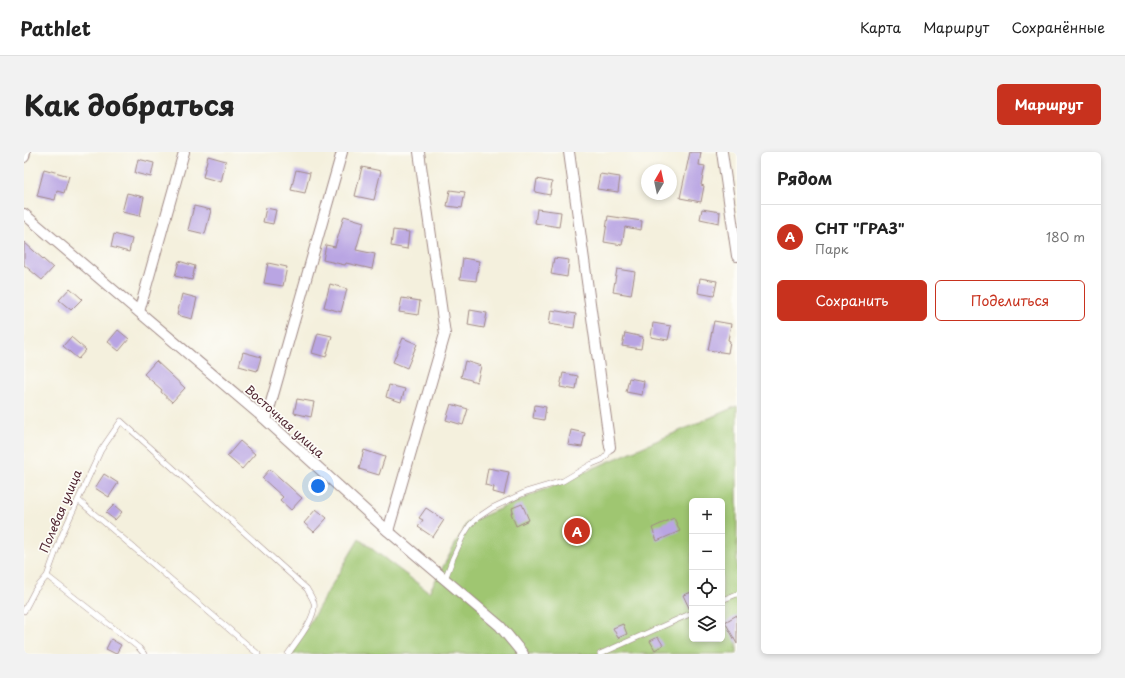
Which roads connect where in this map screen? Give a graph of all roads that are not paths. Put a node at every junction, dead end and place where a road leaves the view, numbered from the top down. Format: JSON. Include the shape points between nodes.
{"nodes":[{"id":1,"x":26,"y":152,"type":"edge"},
{"id":2,"x":184,"y":152,"type":"edge"},
{"id":3,"x":342,"y":152,"type":"edge"},
{"id":4,"x":419,"y":152,"type":"edge"},
{"id":5,"x":569,"y":152,"type":"edge"},
{"id":6,"x":722,"y":152,"type":"edge"},
{"id":7,"x":24,"y":157,"type":"edge"},
{"id":8,"x":24,"y":214,"type":"edge"},
{"id":9,"x":737,"y":256,"type":"edge"},
{"id":10,"x":139,"y":312,"type":"junction"},
{"id":11,"x":266,"y":420,"type":"junction"},
{"id":12,"x":610,"y":447,"type":"joint"},
{"id":13,"x":78,"y":500,"type":"junction"},
{"id":14,"x":388,"y":531,"type":"junction"},
{"id":15,"x":47,"y":576,"type":"junction"},
{"id":16,"x":445,"y":579,"type":"junction"},
{"id":17,"x":737,"y":594,"type":"edge"},
{"id":18,"x":725,"y":599,"type":"edge"},
{"id":19,"x":24,"y":611,"type":"edge"},
{"id":20,"x":689,"y":614,"type":"edge"},
{"id":21,"x":144,"y":654,"type":"edge"},
{"id":22,"x":258,"y":654,"type":"edge"},
{"id":23,"x":288,"y":654,"type":"edge"},
{"id":24,"x":523,"y":654,"type":"edge"},
{"id":25,"x":600,"y":654,"type":"edge"}],
"edges":[{"from":1,"to":7,"type":"street"},
{"from":2,"to":10,"type":"street"},
{"from":3,"to":11,"type":"street"},
{"from":4,"to":14,"type":"street","via":[[445,334]]},
{"from":5,"to":12,"type":"street"},
{"from":6,"to":9,"type":"street"},
{"from":8,"to":10,"type":"street","name":"Восточная улица"},
{"from":10,"to":11,"type":"street","name":"Восточная улица"},
{"from":11,"to":14,"type":"street","name":"Восточная улица"},
{"from":12,"to":16,"type":"lane","via":[[602,460],[563,481],[526,492],[477,518],[463,536]]},
{"from":13,"to":15,"type":"lane","name":"Полевая улица"},
{"from":13,"to":22,"type":"lane"},
{"from":13,"to":23,"type":"lane","name":"Полевая улица","via":[[101,450],[121,421],[307,589],[314,604],[314,614]]},
{"from":14,"to":16,"type":"street","name":"Восточная улица"},
{"from":15,"to":19,"type":"lane","name":"Полевая улица","via":[[35,590]]},
{"from":15,"to":21,"type":"lane"},
{"from":16,"to":24,"type":"street","name":"Восточная улица","via":[[500,626]]},
{"from":17,"to":18,"type":"lane"},
{"from":20,"to":25,"type":"lane"}]}
